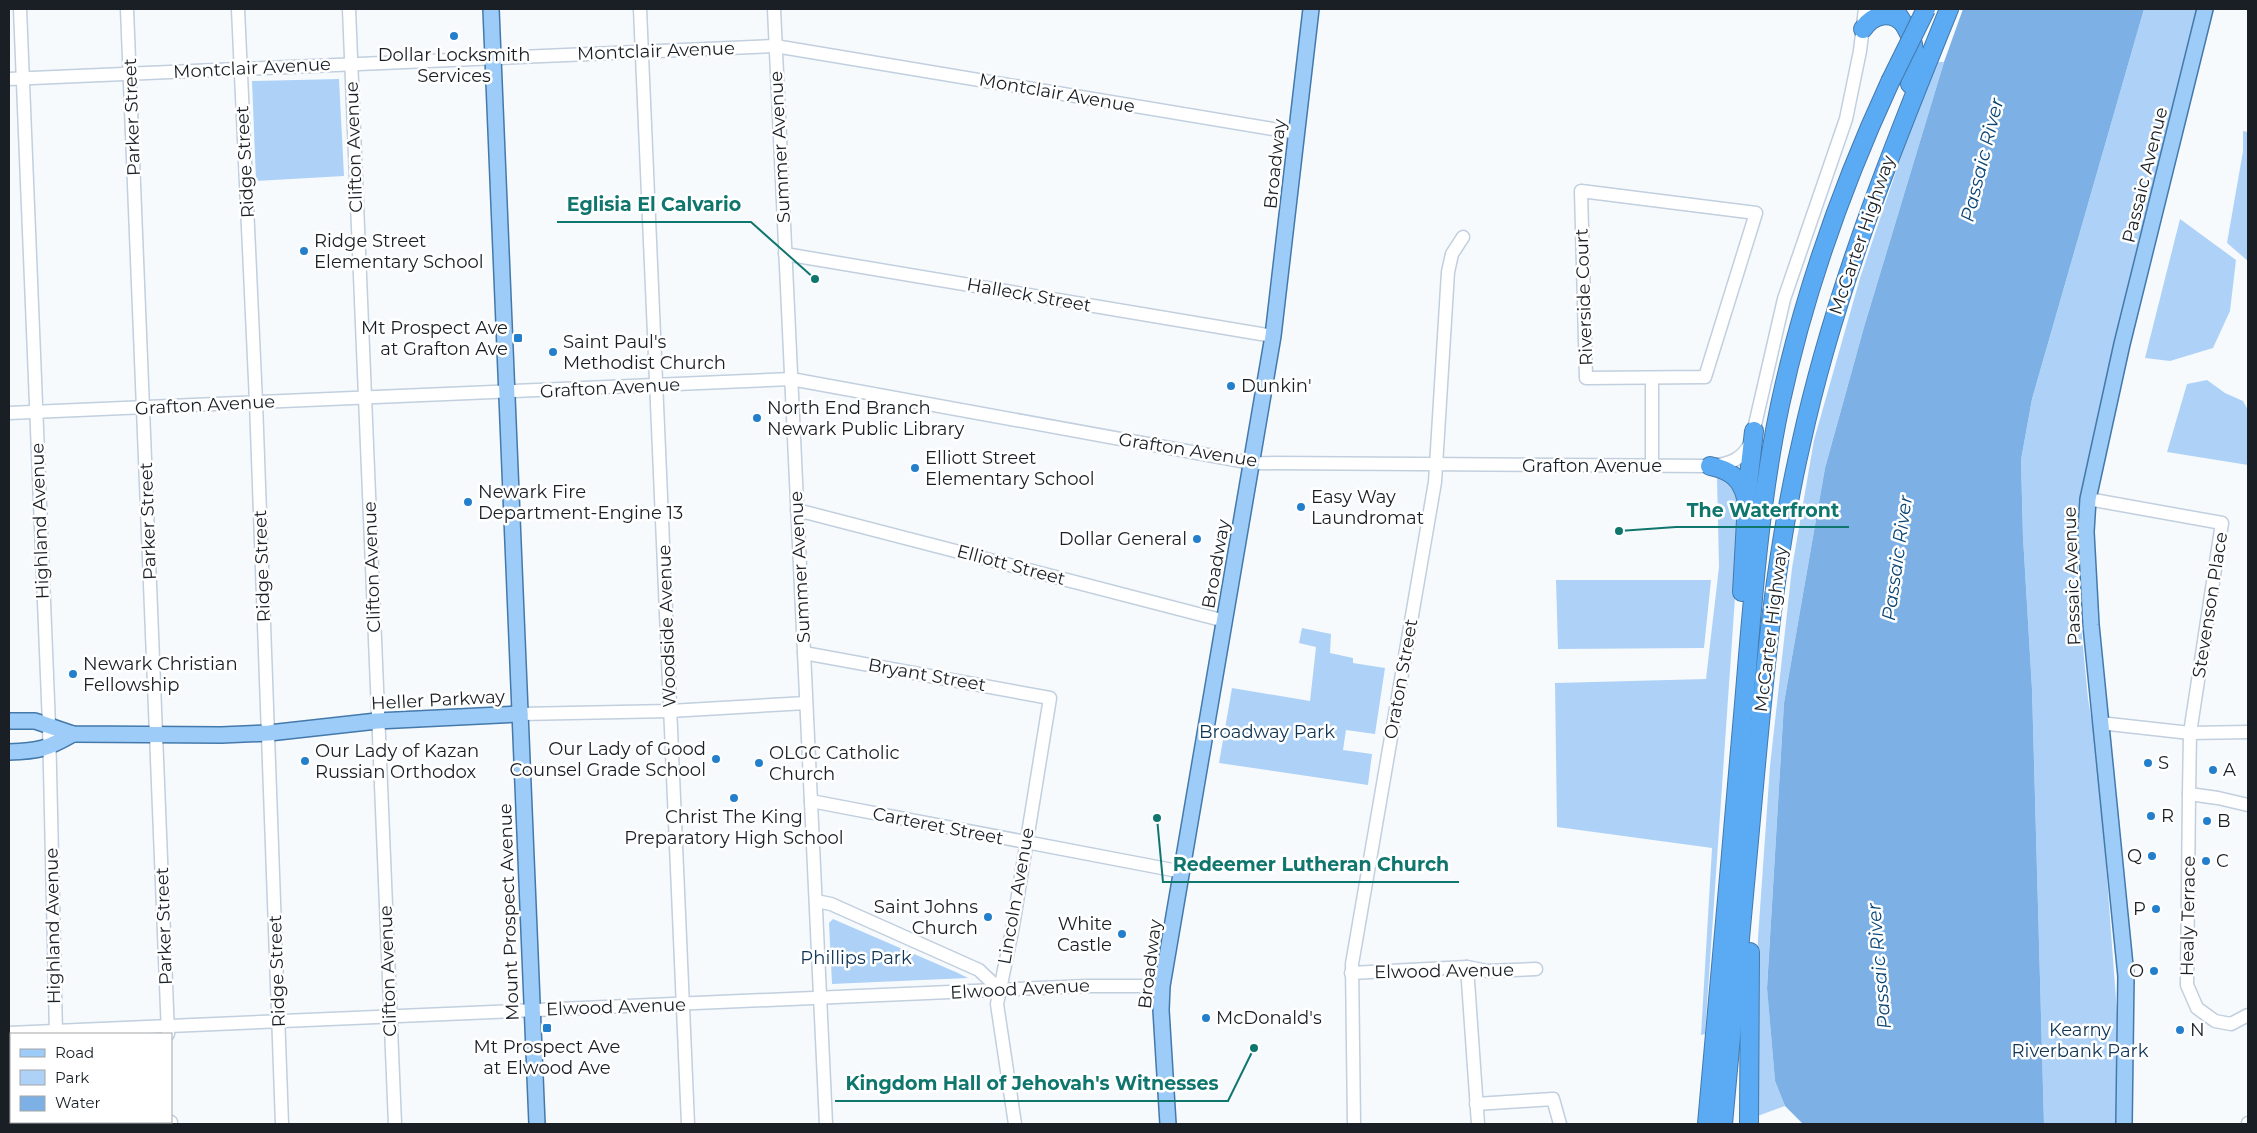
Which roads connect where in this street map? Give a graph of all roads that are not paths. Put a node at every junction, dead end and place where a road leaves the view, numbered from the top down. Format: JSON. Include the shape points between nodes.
{"nodes":[{"id":1,"x":20,"y":9,"type":"edge"},
{"id":2,"x":127,"y":9,"type":"edge"},
{"id":3,"x":238,"y":9,"type":"edge"},
{"id":4,"x":349,"y":9,"type":"edge"},
{"id":5,"x":491,"y":9,"type":"edge"},
{"id":6,"x":640,"y":9,"type":"edge"},
{"id":7,"x":774,"y":9,"type":"edge"},
{"id":8,"x":1311,"y":9,"type":"edge"},
{"id":9,"x":1865,"y":9,"type":"edge"},
{"id":10,"x":1894,"y":9,"type":"edge"},
{"id":11,"x":1926,"y":9,"type":"edge"},
{"id":12,"x":1949,"y":9,"type":"edge"},
{"id":13,"x":2205,"y":9,"type":"edge"},
{"id":14,"x":2212,"y":9,"type":"edge"},
{"id":15,"x":1863,"y":29,"type":"junction"},
{"id":16,"x":2202,"y":30,"type":"junction"},
{"id":17,"x":1909,"y":31,"type":"junction"},
{"id":18,"x":775,"y":46,"type":"junction"},
{"id":19,"x":642,"y":52,"type":"junction"},
{"id":20,"x":493,"y":57,"type":"junction"},
{"id":21,"x":351,"y":64,"type":"junction"},
{"id":22,"x":241,"y":69,"type":"junction"},
{"id":23,"x":130,"y":74,"type":"junction"},
{"id":24,"x":9,"y":79,"type":"edge"},
{"id":25,"x":24,"y":79,"type":"junction"},
{"id":26,"x":1297,"y":134,"type":"junction"},
{"id":27,"x":1876,"y":189,"type":"junction"},
{"id":28,"x":1463,"y":236,"type":"dead end"},
{"id":29,"x":785,"y":254,"type":"junction"},
{"id":30,"x":1273,"y":336,"type":"junction"},
{"id":31,"x":791,"y":379,"type":"junction"},
{"id":32,"x":1652,"y":379,"type":"junction"},
{"id":33,"x":656,"y":386,"type":"junction"},
{"id":34,"x":507,"y":393,"type":"junction"},
{"id":35,"x":365,"y":398,"type":"junction"},
{"id":36,"x":256,"y":402,"type":"junction"},
{"id":37,"x":144,"y":408,"type":"junction"},
{"id":38,"x":9,"y":413,"type":"edge"},
{"id":39,"x":35,"y":413,"type":"junction"},
{"id":40,"x":1754,"y":431,"type":"junction"},
{"id":41,"x":1252,"y":463,"type":"junction"},
{"id":42,"x":1436,"y":465,"type":"junction"},
{"id":43,"x":1652,"y":466,"type":"junction"},
{"id":44,"x":1710,"y":466,"type":"junction"},
{"id":45,"x":2088,"y":499,"type":"junction"},
{"id":46,"x":1747,"y":507,"type":"junction"},
{"id":47,"x":797,"y":510,"type":"junction"},
{"id":48,"x":1225,"y":621,"type":"junction"},
{"id":49,"x":804,"y":653,"type":"junction"},
{"id":50,"x":1050,"y":698,"type":"joint"},
{"id":51,"x":806,"y":703,"type":"junction"},
{"id":52,"x":670,"y":711,"type":"junction"},
{"id":53,"x":520,"y":714,"type":"junction"},
{"id":54,"x":378,"y":720,"type":"junction"},
{"id":55,"x":9,"y":721,"type":"edge"},
{"id":56,"x":2100,"y":723,"type":"junction"},
{"id":57,"x":49,"y":725,"type":"junction"},
{"id":58,"x":2248,"y":732,"type":"edge"},
{"id":59,"x":268,"y":733,"type":"junction"},
{"id":60,"x":2190,"y":733,"type":"junction"},
{"id":61,"x":73,"y":734,"type":"junction"},
{"id":62,"x":156,"y":736,"type":"junction"},
{"id":63,"x":1740,"y":740,"type":"junction"},
{"id":64,"x":49,"y":748,"type":"junction"},
{"id":65,"x":9,"y":752,"type":"edge"},
{"id":66,"x":1756,"y":759,"type":"junction"},
{"id":67,"x":2190,"y":794,"type":"junction"},
{"id":68,"x":811,"y":802,"type":"junction"},
{"id":69,"x":2248,"y":805,"type":"edge"},
{"id":70,"x":1026,"y":843,"type":"junction"},
{"id":71,"x":1183,"y":872,"type":"junction"},
{"id":72,"x":816,"y":902,"type":"junction"},
{"id":73,"x":1467,"y":967,"type":"junction"},
{"id":74,"x":1536,"y":969,"type":"dead end"},
{"id":75,"x":1351,"y":973,"type":"junction"},
{"id":76,"x":1162,"y":986,"type":"junction"},
{"id":77,"x":1000,"y":990,"type":"junction"},
{"id":78,"x":821,"y":998,"type":"junction"},
{"id":79,"x":683,"y":1005,"type":"junction"},
{"id":80,"x":532,"y":1011,"type":"junction"},
{"id":81,"x":2248,"y":1015,"type":"edge"},
{"id":82,"x":390,"y":1017,"type":"junction"},
{"id":83,"x":279,"y":1022,"type":"junction"},
{"id":84,"x":168,"y":1030,"type":"edge"},
{"id":85,"x":9,"y":1033,"type":"edge"},
{"id":86,"x":56,"y":1033,"type":"edge"},
{"id":87,"x":1476,"y":1104,"type":"junction"},
{"id":88,"x":282,"y":1124,"type":"edge"},
{"id":89,"x":395,"y":1124,"type":"edge"},
{"id":90,"x":537,"y":1124,"type":"edge"},
{"id":91,"x":688,"y":1124,"type":"edge"},
{"id":92,"x":826,"y":1124,"type":"edge"},
{"id":93,"x":1015,"y":1124,"type":"edge"},
{"id":94,"x":1168,"y":1124,"type":"edge"},
{"id":95,"x":1354,"y":1124,"type":"edge"},
{"id":96,"x":1478,"y":1124,"type":"edge"},
{"id":97,"x":1560,"y":1124,"type":"edge"},
{"id":98,"x":1706,"y":1124,"type":"edge"},
{"id":99,"x":1723,"y":1124,"type":"edge"},
{"id":100,"x":1749,"y":1124,"type":"edge"},
{"id":101,"x":2124,"y":1124,"type":"edge"}],
"edges":[{"from":1,"to":25,"type":"street","name":"Highland Avenue"},
{"from":2,"to":23,"type":"street","name":"Parker Street"},
{"from":3,"to":22,"type":"street","name":"Ridge Street"},
{"from":4,"to":21,"type":"street","name":"Clifton Avenue"},
{"from":5,"to":20,"type":"main road","name":"Mount Prospect Avenue"},
{"from":6,"to":19,"type":"street","name":"Woodside Avenue"},
{"from":7,"to":18,"type":"street","name":"Summer Avenue"},
{"from":8,"to":26,"type":"main road","name":"Broadway"},
{"from":9,"to":15,"type":"street"},
{"from":10,"to":17,"type":"highway"},
{"from":11,"to":63,"type":"highway","bridge":true,"via":[[1861,147],[1824,243],[1804,308],[1782,398],[1763,506]]},
{"from":12,"to":27,"type":"highway","name":"McCarter Highway"},
{"from":13,"to":16,"type":"main road","name":"Passaic Avenue"},
{"from":14,"to":16,"type":"street"},
{"from":15,"to":17,"type":"highway","via":[[1873,18],[1889,15],[1896,17]]},
{"from":15,"to":40,"type":"street","via":[[1846,119],[1786,291]]},
{"from":16,"to":45,"type":"main road","name":"Passaic Avenue","via":[[2122,344]]},
{"from":17,"to":27,"type":"highway","via":[[1915,50],[1914,69]]},
{"from":18,"to":19,"type":"street","name":"Montclair Avenue"},
{"from":18,"to":26,"type":"street","name":"Montclair Avenue"},
{"from":18,"to":29,"type":"street","name":"Summer Avenue"},
{"from":19,"to":20,"type":"street","name":"Montclair Avenue"},
{"from":19,"to":33,"type":"street","name":"Woodside Avenue"},
{"from":20,"to":21,"type":"street","name":"Montclair Avenue"},
{"from":20,"to":34,"type":"main road","name":"Mount Prospect Avenue"},
{"from":21,"to":22,"type":"street","name":"Montclair Avenue"},
{"from":21,"to":35,"type":"street","name":"Clifton Avenue"},
{"from":22,"to":23,"type":"street","name":"Montclair Avenue"},
{"from":22,"to":36,"type":"street","name":"Ridge Street"},
{"from":23,"to":25,"type":"street","name":"Montclair Avenue"},
{"from":23,"to":37,"type":"street","name":"Parker Street"},
{"from":24,"to":25,"type":"street","name":"Montclair Avenue"},
{"from":25,"to":39,"type":"street","name":"Highland Avenue"},
{"from":26,"to":30,"type":"main road","name":"Broadway"},
{"from":27,"to":66,"type":"highway","name":"McCarter Highway","via":[[1832,323],[1800,444],[1776,576]]},
{"from":28,"to":42,"type":"street","name":"Oraton Street","via":[[1452,254],[1448,272]]},
{"from":29,"to":30,"type":"street","name":"Halleck Street"},
{"from":29,"to":31,"type":"street","name":"Summer Avenue"},
{"from":30,"to":41,"type":"main road","name":"Broadway"},
{"from":31,"to":33,"type":"street","name":"Grafton Avenue"},
{"from":31,"to":41,"type":"street","name":"Grafton Avenue"},
{"from":31,"to":47,"type":"street","name":"Summer Avenue"},
{"from":32,"to":32,"type":"street","name":"Riverside Court","via":[[1705,377],[1756,213],[1581,191],[1586,378]]},
{"from":32,"to":43,"type":"street"},
{"from":33,"to":34,"type":"street","name":"Grafton Avenue"},
{"from":33,"to":52,"type":"street","name":"Woodside Avenue"},
{"from":34,"to":35,"type":"street","name":"Grafton Avenue"},
{"from":34,"to":53,"type":"main road","name":"Mount Prospect Avenue"},
{"from":35,"to":36,"type":"street","name":"Grafton Avenue"},
{"from":35,"to":54,"type":"street","name":"Clifton Avenue"},
{"from":36,"to":37,"type":"street","name":"Grafton Avenue"},
{"from":36,"to":59,"type":"street","name":"Ridge Street"},
{"from":37,"to":39,"type":"street","name":"Grafton Avenue"},
{"from":37,"to":62,"type":"street","name":"Parker Street"},
{"from":38,"to":39,"type":"street","name":"Grafton Avenue"},
{"from":39,"to":57,"type":"street","name":"Highland Avenue"},
{"from":40,"to":44,"type":"street","name":"Grafton Avenue","via":[[1740,458]]},
{"from":40,"to":46,"type":"highway"},
{"from":41,"to":42,"type":"street","name":"Grafton Avenue"},
{"from":41,"to":48,"type":"main road","name":"Broadway"},
{"from":42,"to":43,"type":"street","name":"Grafton Avenue"},
{"from":42,"to":75,"type":"street","name":"Oraton Street"},
{"from":43,"to":44,"type":"street","name":"Grafton Avenue"},
{"from":44,"to":46,"type":"highway","via":[[1736,477],[1744,491]]},
{"from":45,"to":56,"type":"main road","name":"Passaic Avenue","via":[[2087,566]]},
{"from":45,"to":60,"type":"street","name":"Stevenson Place","via":[[2222,522]]},
{"from":46,"to":63,"type":"highway","via":[[1741,616]]},
{"from":47,"to":48,"type":"street","name":"Elliott Street"},
{"from":47,"to":49,"type":"street","name":"Summer Avenue"},
{"from":48,"to":71,"type":"main road","name":"Broadway"},
{"from":49,"to":50,"type":"street","name":"Bryant Street"},
{"from":49,"to":51,"type":"street","name":"Summer Avenue"},
{"from":50,"to":70,"type":"street","name":"Lincoln Avenue"},
{"from":51,"to":52,"type":"street","name":"Heller Parkway"},
{"from":51,"to":68,"type":"street","name":"Summer Avenue"},
{"from":52,"to":53,"type":"street","name":"Heller Parkway"},
{"from":52,"to":79,"type":"street","name":"Woodside Avenue"},
{"from":53,"to":54,"type":"main road","name":"Heller Parkway"},
{"from":53,"to":80,"type":"main road","name":"Mount Prospect Avenue"},
{"from":54,"to":59,"type":"main road","name":"Heller Parkway"},
{"from":54,"to":82,"type":"street","name":"Clifton Avenue"},
{"from":55,"to":57,"type":"main road","name":"Heller Parkway","via":[[35,720]]},
{"from":56,"to":60,"type":"street"},
{"from":56,"to":101,"type":"main road","name":"Passaic Avenue","via":[[2126,976]]},
{"from":57,"to":61,"type":"main road","name":"Heller Parkway"},
{"from":57,"to":64,"type":"street","name":"Highland Avenue"},
{"from":58,"to":60,"type":"street"},
{"from":59,"to":62,"type":"main road","name":"Heller Parkway"},
{"from":59,"to":83,"type":"street","name":"Ridge Street"},
{"from":60,"to":67,"type":"street","name":"Healy Terrace"},
{"from":61,"to":62,"type":"main road","name":"Heller Parkway"},
{"from":61,"to":64,"type":"main road"},
{"from":62,"to":84,"type":"street","name":"Parker Street"},
{"from":63,"to":98,"type":"highway"},
{"from":64,"to":65,"type":"main road"},
{"from":64,"to":86,"type":"street","name":"Highland Avenue"},
{"from":66,"to":99,"type":"highway","name":"McCarter Highway"},
{"from":66,"to":100,"type":"highway","via":[[1748,994]]},
{"from":67,"to":69,"type":"street"},
{"from":67,"to":81,"type":"street","name":"Healy Terrace","via":[[2187,986],[2197,1008],[2216,1021],[2231,1024]]},
{"from":68,"to":70,"type":"street","name":"Carteret Street"},
{"from":68,"to":72,"type":"street","name":"Summer Avenue"},
{"from":70,"to":71,"type":"street","name":"Carteret Street"},
{"from":70,"to":77,"type":"street","name":"Lincoln Avenue"},
{"from":71,"to":76,"type":"main road","name":"Broadway"},
{"from":72,"to":77,"type":"street","via":[[826,902],[980,970]]},
{"from":72,"to":78,"type":"street","name":"Summer Avenue"},
{"from":73,"to":74,"type":"street","name":"Elwood Avenue","via":[[1487,971]]},
{"from":73,"to":75,"type":"street","name":"Elwood Avenue"},
{"from":73,"to":87,"type":"street"},
{"from":75,"to":95,"type":"street","name":"Oraton Street"},
{"from":76,"to":77,"type":"street","name":"Elwood Avenue"},
{"from":76,"to":94,"type":"main road","name":"Broadway"},
{"from":77,"to":78,"type":"street","name":"Elwood Avenue"},
{"from":77,"to":93,"type":"street","name":"Lincoln Avenue","via":[[998,1016]]},
{"from":78,"to":79,"type":"street","name":"Elwood Avenue"},
{"from":78,"to":92,"type":"street","name":"Summer Avenue"},
{"from":79,"to":80,"type":"street","name":"Elwood Avenue"},
{"from":79,"to":91,"type":"street","name":"Woodside Avenue"},
{"from":80,"to":82,"type":"street","name":"Elwood Avenue"},
{"from":80,"to":90,"type":"main road","name":"Mount Prospect Avenue"},
{"from":82,"to":83,"type":"street","name":"Elwood Avenue"},
{"from":82,"to":89,"type":"street","name":"Clifton Avenue"},
{"from":83,"to":84,"type":"street","name":"Elwood Avenue"},
{"from":83,"to":88,"type":"street","name":"Ridge Street"},
{"from":84,"to":86,"type":"street","name":"Elwood Avenue"},
{"from":85,"to":86,"type":"street","name":"Elwood Avenue"},
{"from":87,"to":96,"type":"street"},
{"from":87,"to":97,"type":"street","via":[[1553,1099]]}]}
